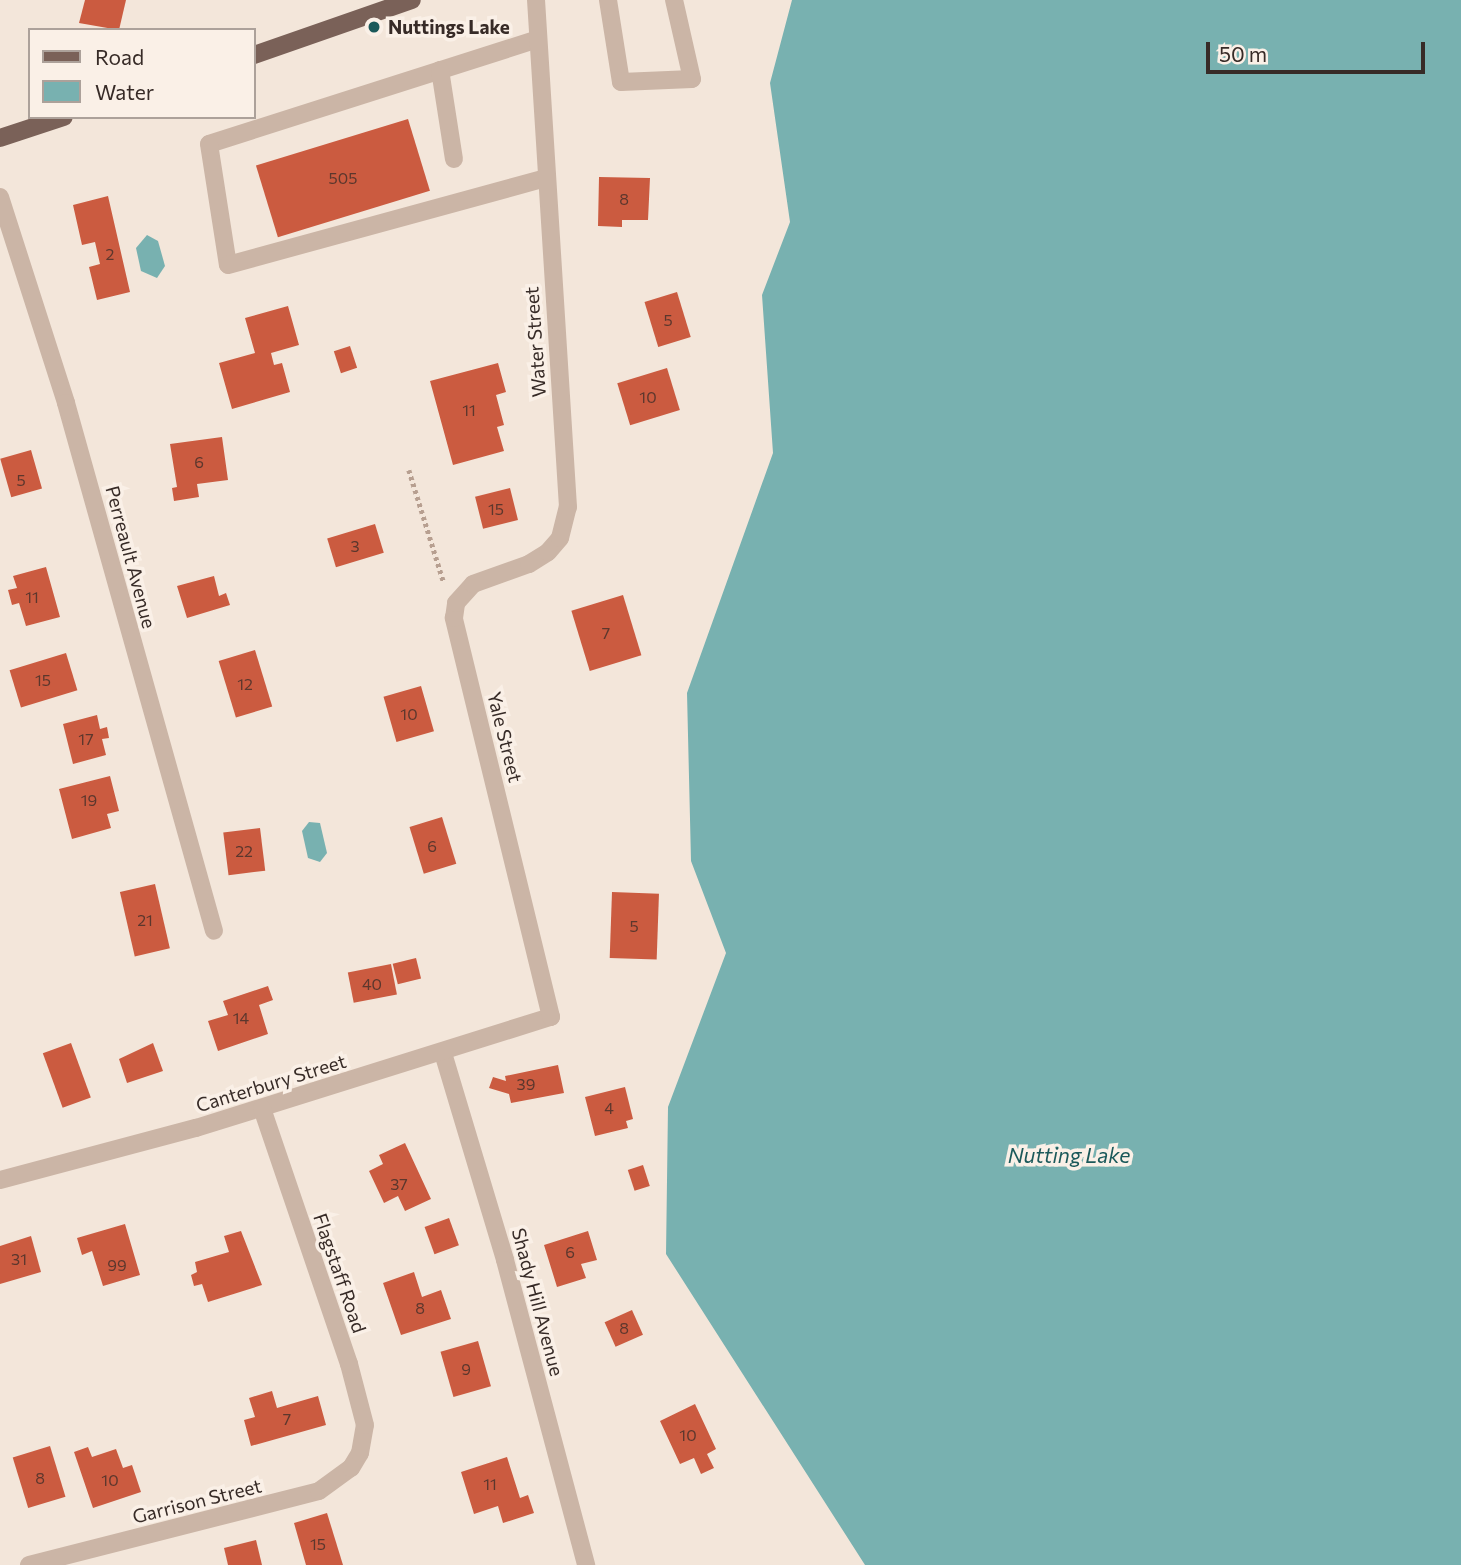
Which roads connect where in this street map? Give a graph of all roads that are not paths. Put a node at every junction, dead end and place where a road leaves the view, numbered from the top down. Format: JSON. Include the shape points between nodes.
{"nodes":[{"id":1,"x":412,"y":0,"type":"edge"},
{"id":2,"x":536,"y":0,"type":"edge"},
{"id":3,"x":608,"y":0,"type":"edge"},
{"id":4,"x":674,"y":0,"type":"edge"},
{"id":5,"x":538,"y":39,"type":"junction"},
{"id":6,"x":256,"y":54,"type":"edge"},
{"id":7,"x":440,"y":70,"type":"junction"},
{"id":8,"x":58,"y":119,"type":"edge"},
{"id":9,"x":0,"y":138,"type":"edge"},
{"id":10,"x":454,"y":159,"type":"dead end"},
{"id":11,"x":545,"y":178,"type":"junction"},
{"id":12,"x":0,"y":197,"type":"edge"},
{"id":13,"x":454,"y":618,"type":"joint"},
{"id":14,"x":214,"y":931,"type":"dead end"},
{"id":15,"x":551,"y":1017,"type":"joint"},
{"id":16,"x":443,"y":1053,"type":"junction"},
{"id":17,"x":262,"y":1108,"type":"junction"},
{"id":18,"x":0,"y":1180,"type":"edge"},
{"id":19,"x":360,"y":1453,"type":"joint"},
{"id":20,"x":87,"y":1558,"type":"edge"},
{"id":21,"x":29,"y":1565,"type":"edge"},
{"id":22,"x":586,"y":1565,"type":"edge"}],
"edges":[{"from":1,"to":6,"type":"main road"},
{"from":2,"to":5,"type":"street","name":"Water Street"},
{"from":3,"to":4,"type":"street","via":[[621,82],[692,79]]},
{"from":5,"to":7,"type":"street"},
{"from":5,"to":11,"type":"street","name":"Water Street"},
{"from":7,"to":10,"type":"street"},
{"from":7,"to":11,"type":"street","via":[[209,144],[228,265]]},
{"from":8,"to":9,"type":"main road"},
{"from":11,"to":13,"type":"street","name":"Water Street","via":[[566,522],[548,552],[529,564],[472,584],[456,603]]},
{"from":12,"to":14,"type":"street","name":"Perreault Avenue","via":[[66,403]]},
{"from":13,"to":15,"type":"street","name":"Yale Street"},
{"from":15,"to":16,"type":"street","name":"Canterbury Street"},
{"from":16,"to":17,"type":"street","name":"Canterbury Street"},
{"from":16,"to":22,"type":"street","name":"Shady Hill Avenue","via":[[505,1260]]},
{"from":17,"to":18,"type":"street","name":"Canterbury Street"},
{"from":17,"to":19,"type":"street","name":"Flagstaff Road","via":[[349,1364],[365,1425]]},
{"from":19,"to":20,"type":"street","name":"Garrison Street","via":[[351,1468],[319,1491]]},
{"from":20,"to":21,"type":"street","name":"Garrison Street"}]}
